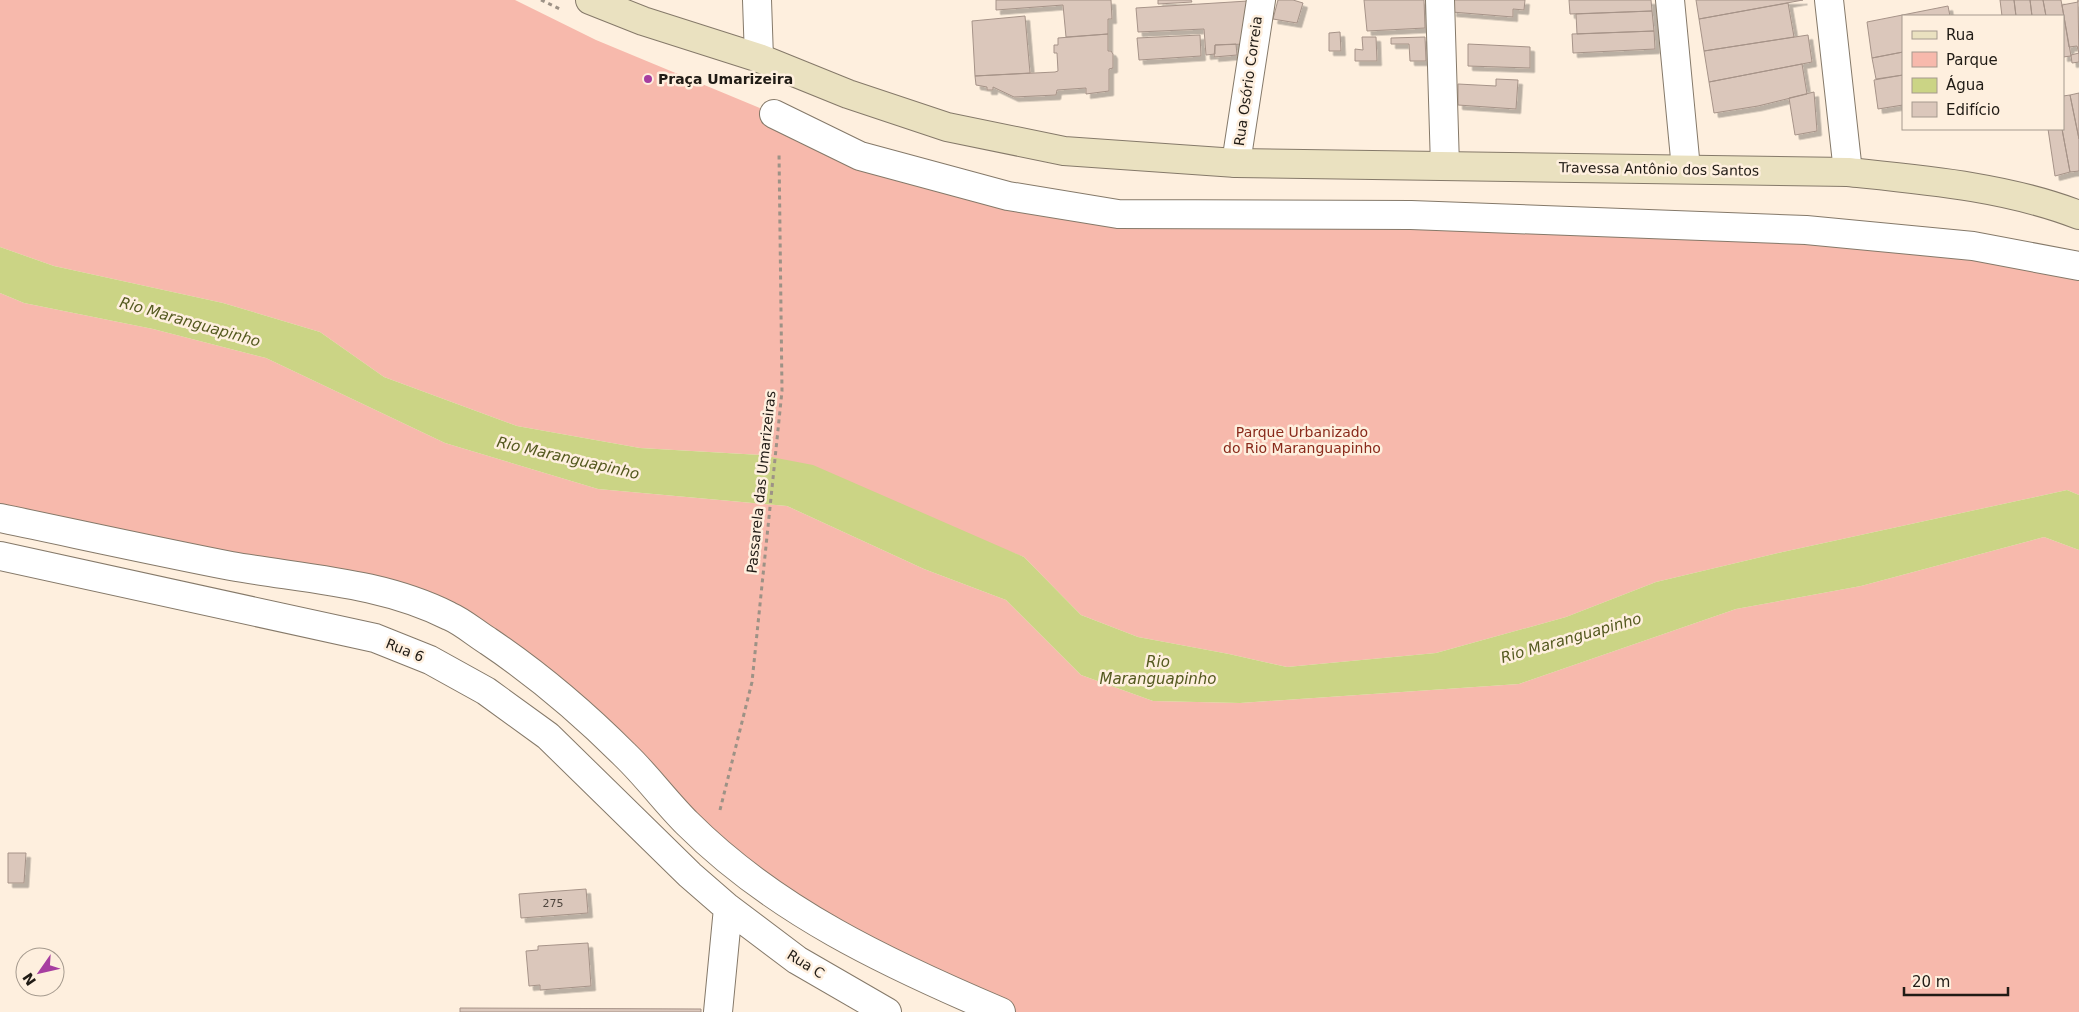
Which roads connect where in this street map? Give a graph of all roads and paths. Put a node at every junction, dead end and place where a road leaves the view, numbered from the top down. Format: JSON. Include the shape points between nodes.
{"nodes":[{"id":1,"x":590,"y":0,"type":"edge"},
{"id":2,"x":757,"y":0,"type":"edge"},
{"id":3,"x":1260,"y":0,"type":"edge"},
{"id":4,"x":1440,"y":0,"type":"edge"},
{"id":5,"x":1670,"y":0,"type":"edge"},
{"id":6,"x":1829,"y":0,"type":"edge"},
{"id":7,"x":759,"y":58,"type":"junction"},
{"id":8,"x":776,"y":115,"type":"joint"},
{"id":9,"x":1236,"y":163,"type":"junction"},
{"id":10,"x":1445,"y":166,"type":"junction"},
{"id":11,"x":1686,"y":169,"type":"junction"},
{"id":12,"x":1848,"y":172,"type":"junction"},
{"id":13,"x":2066,"y":203,"type":"edge"},
{"id":14,"x":2079,"y":215,"type":"edge"},
{"id":15,"x":2079,"y":266,"type":"edge"},
{"id":16,"x":0,"y":518,"type":"edge"},
{"id":17,"x":0,"y":556,"type":"edge"},
{"id":18,"x":711,"y":844,"type":"junction"},
{"id":19,"x":728,"y":908,"type":"junction"},
{"id":20,"x":718,"y":1012,"type":"edge"},
{"id":21,"x":887,"y":1012,"type":"edge"},
{"id":22,"x":1001,"y":1012,"type":"edge"}],
"edges":[{"from":1,"to":7,"type":"main road","name":"Travessa Antônio dos Santos","via":[[643,21]]},
{"from":2,"to":7,"type":"street"},
{"from":3,"to":9,"type":"street","name":"Rua Osório Correia"},
{"from":4,"to":10,"type":"street"},
{"from":5,"to":11,"type":"street"},
{"from":6,"to":12,"type":"street"},
{"from":7,"to":9,"type":"main road","name":"Travessa Antônio dos Santos","via":[[848,94],[946,127],[1064,151]]},
{"from":8,"to":15,"type":"street","via":[[860,156],[1008,196],[1118,214],[1411,215],[1806,230],[1973,246]]},
{"from":8,"to":18,"type":"path","name":"Passarela das Umarizeiras","via":[[782,391],[752,682]]},
{"from":9,"to":10,"type":"main road","name":"Travessa Antônio dos Santos"},
{"from":10,"to":11,"type":"main road","name":"Travessa Antônio dos Santos"},
{"from":11,"to":12,"type":"main road","name":"Travessa Antônio dos Santos"},
{"from":12,"to":13,"type":"main road","name":"Travessa Antônio dos Santos","via":[[1942,182]]},
{"from":13,"to":14,"type":"main road","name":"Travessa Antônio dos Santos"},
{"from":16,"to":18,"type":"street","via":[[232,566],[382,591],[451,616],[516,660],[569,702]]},
{"from":17,"to":19,"type":"street","name":"Rua 6","via":[[375,638],[430,660],[486,692],[548,736]]},
{"from":18,"to":22,"type":"street","via":[[745,874],[801,914],[929,982]]},
{"from":19,"to":20,"type":"street"},
{"from":19,"to":21,"type":"street","name":"Rua C","via":[[797,960]]}]}
